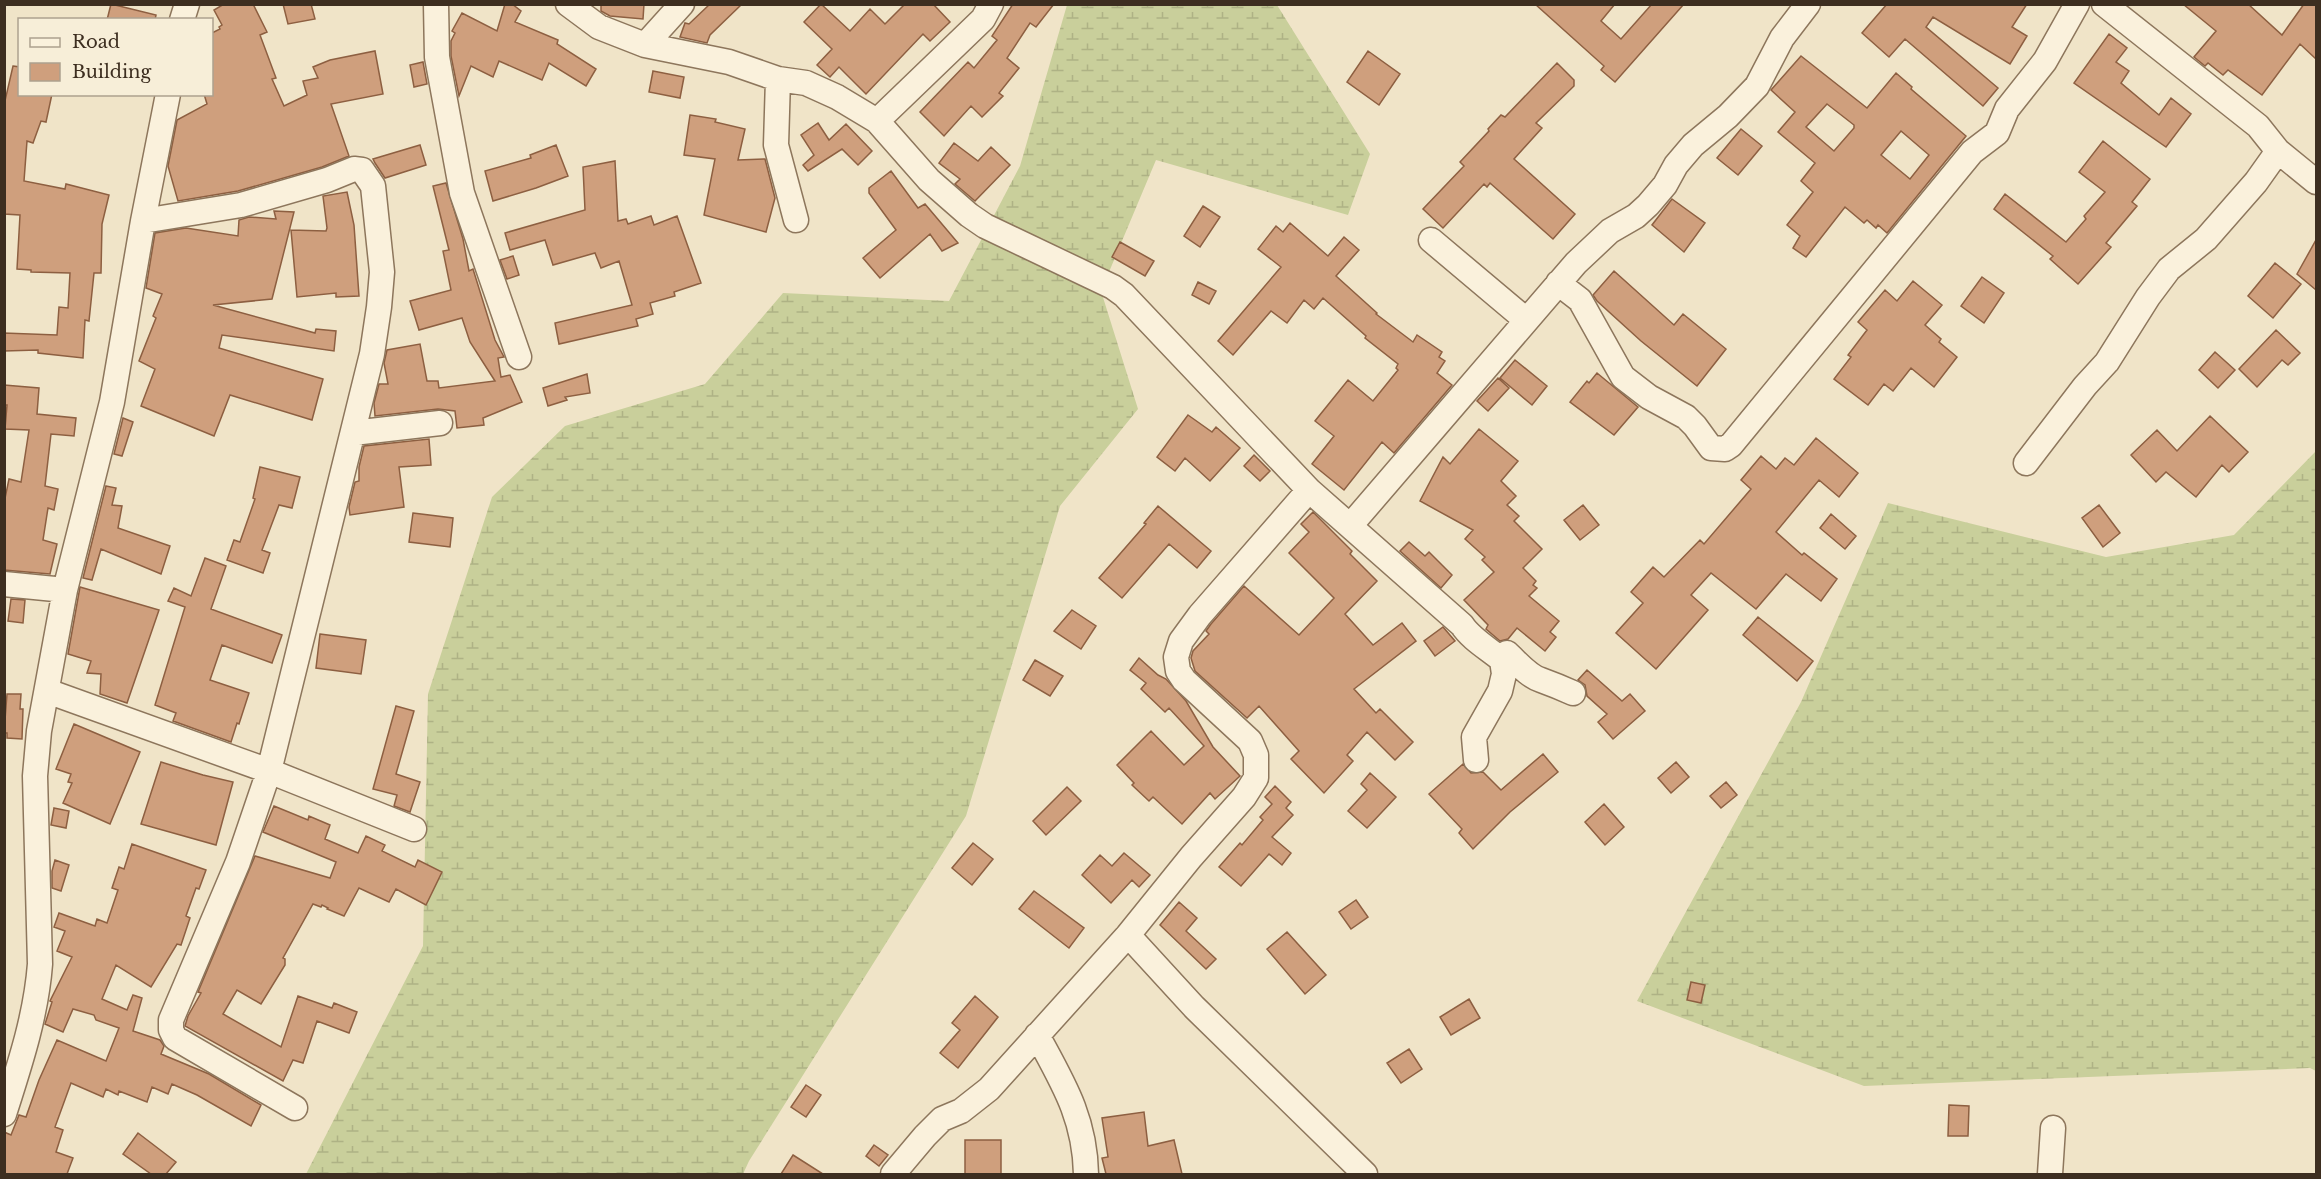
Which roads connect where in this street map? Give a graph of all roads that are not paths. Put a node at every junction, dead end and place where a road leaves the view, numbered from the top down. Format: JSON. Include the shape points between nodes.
{"nodes":[{"id":1,"x":436,"y":4,"type":"edge"},
{"id":2,"x":568,"y":4,"type":"edge"},
{"id":3,"x":682,"y":4,"type":"edge"},
{"id":4,"x":992,"y":4,"type":"edge"},
{"id":5,"x":1808,"y":4,"type":"edge"},
{"id":6,"x":2077,"y":4,"type":"edge"},
{"id":7,"x":2104,"y":4,"type":"edge"},
{"id":8,"x":645,"y":45,"type":"junction"},
{"id":9,"x":778,"y":79,"type":"junction"},
{"id":10,"x":168,"y":96,"type":"edge"},
{"id":11,"x":877,"y":121,"type":"junction"},
{"id":12,"x":2278,"y":151,"type":"junction"},
{"id":13,"x":2316,"y":182,"type":"edge"},
{"id":14,"x":796,"y":220,"type":"dead end"},
{"id":15,"x":143,"y":221,"type":"junction"},
{"id":16,"x":1431,"y":240,"type":"dead end"},
{"id":17,"x":1558,"y":284,"type":"junction"},
{"id":18,"x":1526,"y":320,"type":"junction"},
{"id":19,"x":519,"y":357,"type":"dead end"},
{"id":20,"x":440,"y":423,"type":"dead end"},
{"id":21,"x":353,"y":433,"type":"junction"},
{"id":22,"x":2025,"y":463,"type":"dead end"},
{"id":23,"x":1309,"y":490,"type":"junction"},
{"id":24,"x":1350,"y":526,"type":"junction"},
{"id":25,"x":4,"y":584,"type":"edge"},
{"id":26,"x":65,"y":590,"type":"junction"},
{"id":27,"x":1502,"y":660,"type":"junction"},
{"id":28,"x":47,"y":691,"type":"junction"},
{"id":29,"x":1573,"y":693,"type":"dead end"},
{"id":30,"x":1476,"y":760,"type":"dead end"},
{"id":31,"x":269,"y":771,"type":"junction"},
{"id":32,"x":414,"y":829,"type":"dead end"},
{"id":33,"x":1128,"y":935,"type":"junction"},
{"id":34,"x":1037,"y":1035,"type":"junction"},
{"id":35,"x":294,"y":1108,"type":"dead end"},
{"id":36,"x":4,"y":1114,"type":"edge"},
{"id":37,"x":2052,"y":1128,"type":"dead end"},
{"id":38,"x":893,"y":1174,"type":"edge"},
{"id":39,"x":1086,"y":1174,"type":"edge"},
{"id":40,"x":1365,"y":1174,"type":"edge"},
{"id":41,"x":2050,"y":1174,"type":"edge"}],
"edges":[{"from":1,"to":19,"type":"street","via":[[437,57],[462,193]]},
{"from":2,"to":8,"type":"street","via":[[599,27]]},
{"from":3,"to":8,"type":"street"},
{"from":4,"to":11,"type":"street","via":[[982,19]]},
{"from":5,"to":17,"type":"street","via":[[1782,38],[1756,86],[1693,145],[1648,205],[1610,231]]},
{"from":6,"to":17,"type":"street","via":[[2045,61],[2007,109],[1997,134],[1972,152],[1725,449],[1711,448],[1686,417],[1623,377],[1580,300]]},
{"from":7,"to":12,"type":"street","via":[[2258,126]]},
{"from":8,"to":9,"type":"street","via":[[729,62]]},
{"from":9,"to":11,"type":"street","via":[[806,83]]},
{"from":9,"to":14,"type":"street","via":[[776,145]]},
{"from":10,"to":15,"type":"street"},
{"from":11,"to":23,"type":"street","via":[[929,180],[984,226],[1113,287],[1139,309]]},
{"from":12,"to":13,"type":"street"},
{"from":12,"to":22,"type":"street","via":[[2206,239],[2169,269],[2107,362]]},
{"from":15,"to":21,"type":"street","via":[[241,205],[354,169],[367,175],[373,186],[382,272],[372,354]]},
{"from":15,"to":26,"type":"street","via":[[112,402]]},
{"from":16,"to":18,"type":"street"},
{"from":17,"to":18,"type":"street"},
{"from":18,"to":24,"type":"street"},
{"from":20,"to":21,"type":"street"},
{"from":21,"to":31,"type":"street"},
{"from":23,"to":24,"type":"street"},
{"from":23,"to":33,"type":"street","via":[[1181,641],[1176,657],[1178,671],[1250,741],[1256,754],[1256,778]]},
{"from":24,"to":27,"type":"street","via":[[1462,625],[1469,636]]},
{"from":25,"to":26,"type":"street"},
{"from":26,"to":28,"type":"street"},
{"from":27,"to":29,"type":"street","via":[[1507,653],[1540,680]]},
{"from":27,"to":30,"type":"street","via":[[1500,691],[1474,737]]},
{"from":28,"to":31,"type":"street"},
{"from":28,"to":36,"type":"street","via":[[35,776],[38,994]]},
{"from":31,"to":32,"type":"street"},
{"from":31,"to":35,"type":"street","via":[[238,862],[171,1020],[171,1030],[175,1038]]},
{"from":33,"to":34,"type":"street"},
{"from":33,"to":40,"type":"street","via":[[1194,1007]]},
{"from":34,"to":38,"type":"street","via":[[976,1101],[942,1119],[924,1136]]},
{"from":34,"to":39,"type":"street","via":[[1079,1121]]},
{"from":37,"to":41,"type":"street"}]}
